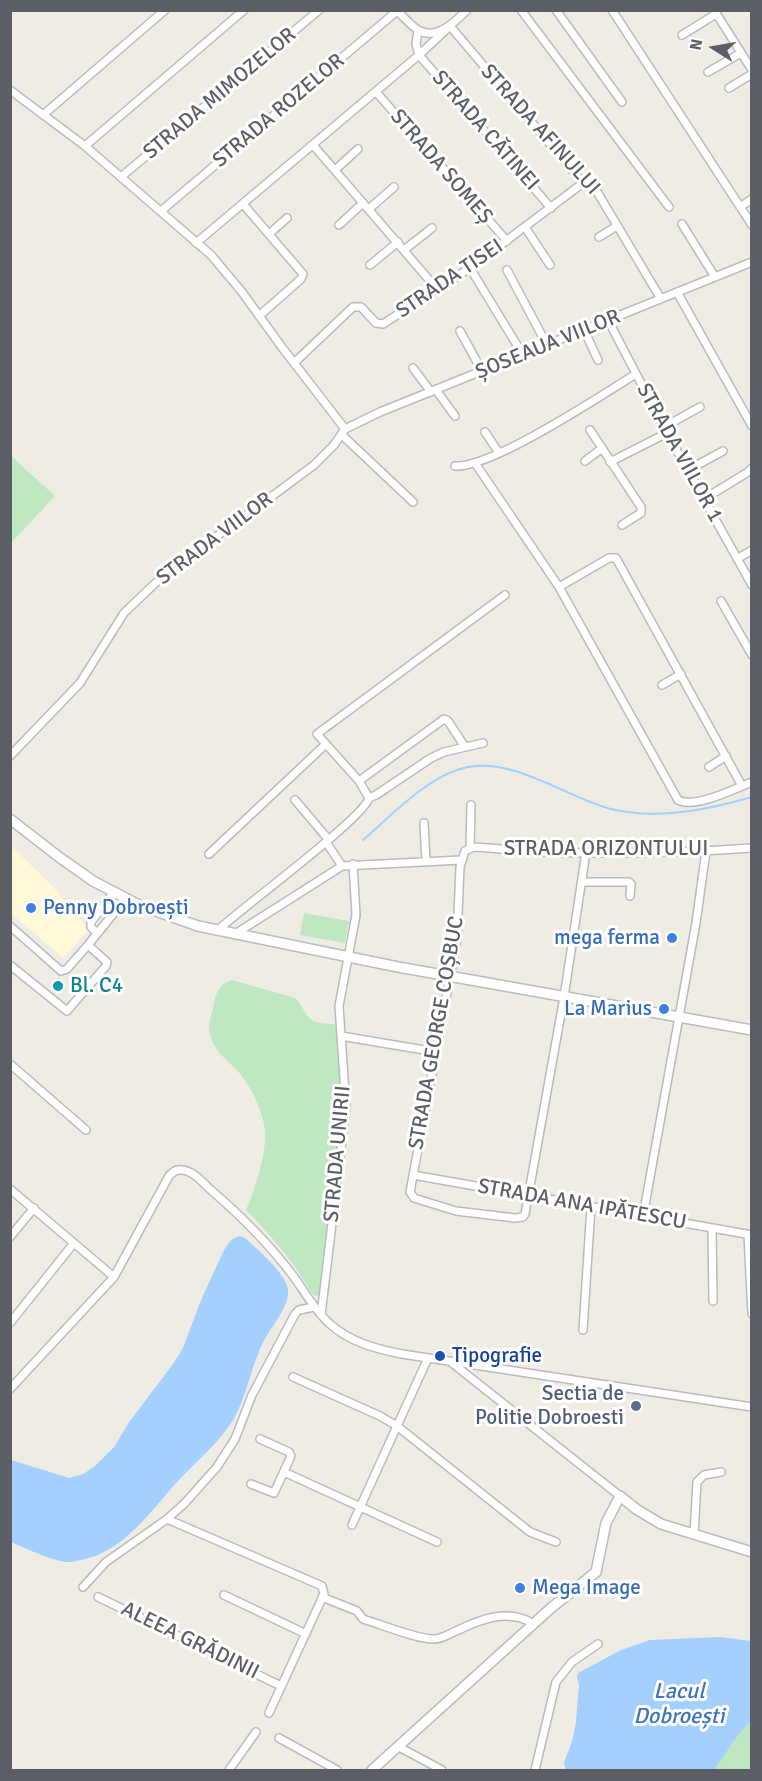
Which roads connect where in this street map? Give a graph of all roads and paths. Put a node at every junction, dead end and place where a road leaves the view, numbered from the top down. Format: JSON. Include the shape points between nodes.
{"nodes":[{"id":1,"x":165,"y":10,"type":"edge"},
{"id":2,"x":244,"y":10,"type":"edge"},
{"id":3,"x":319,"y":10,"type":"edge"},
{"id":4,"x":467,"y":10,"type":"edge"},
{"id":5,"x":521,"y":10,"type":"edge"},
{"id":6,"x":556,"y":10,"type":"edge"},
{"id":7,"x":612,"y":10,"type":"edge"},
{"id":8,"x":397,"y":11,"type":"edge"},
{"id":9,"x":715,"y":12,"type":"edge"},
{"id":10,"x":450,"y":26,"type":"junction"},
{"id":11,"x":418,"y":30,"type":"junction"},
{"id":12,"x":682,"y":35,"type":"dead end"},
{"id":13,"x":741,"y":53,"type":"junction"},
{"id":14,"x":419,"y":55,"type":"junction"},
{"id":15,"x":708,"y":72,"type":"dead end"},
{"id":16,"x":752,"y":72,"type":"edge"},
{"id":17,"x":729,"y":87,"type":"dead end"},
{"id":18,"x":10,"y":90,"type":"edge"},
{"id":19,"x":376,"y":92,"type":"junction"},
{"id":20,"x":622,"y":102,"type":"dead end"},
{"id":21,"x":43,"y":115,"type":"junction"},
{"id":22,"x":313,"y":145,"type":"junction"},
{"id":23,"x":85,"y":146,"type":"junction"},
{"id":24,"x":357,"y":149,"type":"dead end"},
{"id":25,"x":335,"y":170,"type":"junction"},
{"id":26,"x":121,"y":177,"type":"junction"},
{"id":27,"x":583,"y":183,"type":"junction"},
{"id":28,"x":394,"y":187,"type":"dead end"},
{"id":29,"x":752,"y":199,"type":"edge"},
{"id":30,"x":363,"y":202,"type":"junction"},
{"id":31,"x":243,"y":204,"type":"junction"},
{"id":32,"x":669,"y":207,"type":"dead end"},
{"id":33,"x":740,"y":207,"type":"junction"},
{"id":34,"x":551,"y":208,"type":"junction"},
{"id":35,"x":369,"y":209,"type":"junction"},
{"id":36,"x":161,"y":211,"type":"junction"},
{"id":37,"x":287,"y":218,"type":"dead end"},
{"id":38,"x":682,"y":224,"type":"dead end"},
{"id":39,"x":339,"y":225,"type":"dead end"},
{"id":40,"x":752,"y":225,"type":"edge"},
{"id":41,"x":617,"y":226,"type":"junction"},
{"id":42,"x":525,"y":227,"type":"junction"},
{"id":43,"x":432,"y":228,"type":"dead end"},
{"id":44,"x":269,"y":234,"type":"junction"},
{"id":45,"x":599,"y":237,"type":"dead end"},
{"id":46,"x":398,"y":242,"type":"junction"},
{"id":47,"x":507,"y":242,"type":"junction"},
{"id":48,"x":196,"y":243,"type":"junction"},
{"id":49,"x":404,"y":250,"type":"junction"},
{"id":50,"x":752,"y":262,"type":"edge"},
{"id":51,"x":370,"y":265,"type":"dead end"},
{"id":52,"x":550,"y":265,"type":"dead end"},
{"id":53,"x":470,"y":268,"type":"junction"},
{"id":54,"x":507,"y":270,"type":"dead end"},
{"id":55,"x":715,"y":277,"type":"junction"},
{"id":56,"x":437,"y":289,"type":"junction"},
{"id":57,"x":677,"y":292,"type":"junction"},
{"id":58,"x":660,"y":299,"type":"junction"},
{"id":59,"x":259,"y":315,"type":"junction"},
{"id":60,"x":608,"y":320,"type":"junction"},
{"id":61,"x":584,"y":330,"type":"junction"},
{"id":62,"x":460,"y":331,"type":"dead end"},
{"id":63,"x":547,"y":345,"type":"junction"},
{"id":64,"x":523,"y":355,"type":"junction"},
{"id":65,"x":598,"y":360,"type":"dead end"},
{"id":66,"x":294,"y":363,"type":"junction"},
{"id":67,"x":413,"y":368,"type":"dead end"},
{"id":68,"x":482,"y":371,"type":"junction"},
{"id":69,"x":636,"y":374,"type":"junction"},
{"id":70,"x":433,"y":391,"type":"junction"},
{"id":71,"x":700,"y":407,"type":"dead end"},
{"id":72,"x":455,"y":416,"type":"dead end"},
{"id":73,"x":752,"y":426,"type":"edge"},
{"id":74,"x":590,"y":430,"type":"dead end"},
{"id":75,"x":666,"y":430,"type":"junction"},
{"id":76,"x":344,"y":432,"type":"junction"},
{"id":77,"x":485,"y":432,"type":"dead end"},
{"id":78,"x":601,"y":449,"type":"junction"},
{"id":79,"x":723,"y":451,"type":"dead end"},
{"id":80,"x":499,"y":453,"type":"junction"},
{"id":81,"x":585,"y":461,"type":"dead end"},
{"id":82,"x":610,"y":462,"type":"junction"},
{"id":83,"x":475,"y":463,"type":"junction"},
{"id":84,"x":455,"y":466,"type":"dead end"},
{"id":85,"x":752,"y":468,"type":"edge"},
{"id":86,"x":688,"y":470,"type":"junction"},
{"id":87,"x":704,"y":498,"type":"junction"},
{"id":88,"x":413,"y":502,"type":"dead end"},
{"id":89,"x":622,"y":525,"type":"dead end"},
{"id":90,"x":752,"y":550,"type":"edge"},
{"id":91,"x":737,"y":559,"type":"junction"},
{"id":92,"x":752,"y":585,"type":"edge"},
{"id":93,"x":559,"y":587,"type":"junction"},
{"id":94,"x":505,"y":595,"type":"dead end"},
{"id":95,"x":721,"y":601,"type":"dead end"},
{"id":96,"x":752,"y":655,"type":"edge"},
{"id":97,"x":681,"y":674,"type":"junction"},
{"id":98,"x":662,"y":685,"type":"dead end"},
{"id":99,"x":483,"y":743,"type":"dead end"},
{"id":100,"x":326,"y":744,"type":"junction"},
{"id":101,"x":465,"y":747,"type":"junction"},
{"id":102,"x":10,"y":756,"type":"edge"},
{"id":103,"x":726,"y":756,"type":"junction"},
{"id":104,"x":709,"y":767,"type":"dead end"},
{"id":105,"x":359,"y":781,"type":"junction"},
{"id":106,"x":752,"y":782,"type":"edge"},
{"id":107,"x":742,"y":786,"type":"junction"},
{"id":108,"x":369,"y":798,"type":"junction"},
{"id":109,"x":295,"y":800,"type":"dead end"},
{"id":110,"x":471,"y":805,"type":"dead end"},
{"id":111,"x":10,"y":819,"type":"edge"},
{"id":112,"x":424,"y":823,"type":"dead end"},
{"id":113,"x":327,"y":840,"type":"junction"},
{"id":114,"x":470,"y":848,"type":"junction"},
{"id":115,"x":752,"y":848,"type":"edge"},
{"id":116,"x":706,"y":851,"type":"junction"},
{"id":117,"x":586,"y":852,"type":"junction"},
{"id":118,"x":209,"y":854,"type":"dead end"},
{"id":119,"x":462,"y":857,"type":"junction"},
{"id":120,"x":426,"y":861,"type":"junction"},
{"id":121,"x":353,"y":864,"type":"junction"},
{"id":122,"x":342,"y":866,"type":"junction"},
{"id":123,"x":582,"y":882,"type":"junction"},
{"id":124,"x":114,"y":892,"type":"junction"},
{"id":125,"x":630,"y":896,"type":"dead end"},
{"id":126,"x":126,"y":898,"type":"junction"},
{"id":127,"x":10,"y":926,"type":"edge"},
{"id":128,"x":217,"y":931,"type":"junction"},
{"id":129,"x":98,"y":933,"type":"junction"},
{"id":130,"x":235,"y":934,"type":"junction"},
{"id":131,"x":88,"y":945,"type":"junction"},
{"id":132,"x":348,"y":957,"type":"junction"},
{"id":133,"x":10,"y":965,"type":"edge"},
{"id":134,"x":450,"y":976,"type":"junction"},
{"id":135,"x":564,"y":997,"type":"junction"},
{"id":136,"x":678,"y":1018,"type":"junction"},
{"id":137,"x":752,"y":1030,"type":"edge"},
{"id":138,"x":342,"y":1036,"type":"junction"},
{"id":139,"x":436,"y":1052,"type":"junction"},
{"id":140,"x":10,"y":1064,"type":"edge"},
{"id":141,"x":86,"y":1130,"type":"dead end"},
{"id":142,"x":413,"y":1175,"type":"junction"},
{"id":143,"x":10,"y":1189,"type":"edge"},
{"id":144,"x":529,"y":1196,"type":"junction"},
{"id":145,"x":591,"y":1207,"type":"junction"},
{"id":146,"x":34,"y":1208,"type":"junction"},
{"id":147,"x":643,"y":1216,"type":"junction"},
{"id":148,"x":712,"y":1228,"type":"junction"},
{"id":149,"x":750,"y":1235,"type":"edge"},
{"id":150,"x":10,"y":1237,"type":"edge"},
{"id":151,"x":74,"y":1243,"type":"junction"},
{"id":152,"x":114,"y":1277,"type":"junction"},
{"id":153,"x":713,"y":1301,"type":"dead end"},
{"id":154,"x":314,"y":1307,"type":"junction"},
{"id":155,"x":752,"y":1314,"type":"edge"},
{"id":156,"x":321,"y":1315,"type":"junction"},
{"id":157,"x":10,"y":1323,"type":"edge"},
{"id":158,"x":583,"y":1330,"type":"dead end"},
{"id":159,"x":428,"y":1358,"type":"junction"},
{"id":160,"x":450,"y":1361,"type":"junction"},
{"id":161,"x":293,"y":1377,"type":"dead end"},
{"id":162,"x":10,"y":1389,"type":"edge"},
{"id":163,"x":752,"y":1407,"type":"edge"},
{"id":164,"x":397,"y":1426,"type":"junction"},
{"id":165,"x":260,"y":1439,"type":"dead end"},
{"id":166,"x":284,"y":1472,"type":"junction"},
{"id":167,"x":722,"y":1472,"type":"dead end"},
{"id":168,"x":251,"y":1484,"type":"dead end"},
{"id":169,"x":620,"y":1496,"type":"junction"},
{"id":170,"x":360,"y":1508,"type":"junction"},
{"id":171,"x":167,"y":1519,"type":"junction"},
{"id":172,"x":352,"y":1525,"type":"dead end"},
{"id":173,"x":694,"y":1535,"type":"junction"},
{"id":174,"x":436,"y":1542,"type":"dead end"},
{"id":175,"x":556,"y":1542,"type":"dead end"},
{"id":176,"x":752,"y":1552,"type":"edge"},
{"id":177,"x":83,"y":1587,"type":"dead end"},
{"id":178,"x":224,"y":1595,"type":"dead end"},
{"id":179,"x":98,"y":1597,"type":"dead end"},
{"id":180,"x":322,"y":1597,"type":"junction"},
{"id":181,"x":534,"y":1624,"type":"junction"},
{"id":182,"x":306,"y":1634,"type":"junction"},
{"id":183,"x":598,"y":1644,"type":"dead end"},
{"id":184,"x":281,"y":1686,"type":"junction"},
{"id":185,"x":269,"y":1713,"type":"dead end"},
{"id":186,"x":256,"y":1732,"type":"dead end"},
{"id":187,"x":279,"y":1738,"type":"dead end"},
{"id":188,"x":399,"y":1747,"type":"junction"},
{"id":189,"x":229,"y":1770,"type":"edge"},
{"id":190,"x":337,"y":1770,"type":"edge"},
{"id":191,"x":372,"y":1770,"type":"edge"},
{"id":192,"x":442,"y":1770,"type":"edge"},
{"id":193,"x":535,"y":1770,"type":"edge"}],
"edges":[{"from":1,"to":21,"type":"street"},
{"from":2,"to":23,"type":"street"},
{"from":3,"to":26,"type":"street","name":"STRADA MIMOZELOR"},
{"from":4,"to":10,"type":"street"},
{"from":5,"to":32,"type":"street"},
{"from":6,"to":20,"type":"street"},
{"from":7,"to":33,"type":"street"},
{"from":8,"to":11,"type":"street"},
{"from":8,"to":36,"type":"street","name":"STRADA ROZELOR"},
{"from":9,"to":12,"type":"street"},
{"from":9,"to":13,"type":"street"},
{"from":10,"to":11,"type":"street","via":[[432,32]]},
{"from":10,"to":14,"type":"street"},
{"from":10,"to":27,"type":"street","name":"STRADA AFINULUI"},
{"from":11,"to":14,"type":"street"},
{"from":13,"to":15,"type":"street"},
{"from":13,"to":16,"type":"street"},
{"from":14,"to":19,"type":"street"},
{"from":14,"to":34,"type":"street","name":"STRADA CĂTINEI"},
{"from":16,"to":17,"type":"street"},
{"from":18,"to":21,"type":"street"},
{"from":19,"to":22,"type":"street"},
{"from":19,"to":47,"type":"street","name":"STRADA SOMEȘ"},
{"from":21,"to":23,"type":"street"},
{"from":22,"to":25,"type":"street"},
{"from":22,"to":31,"type":"street"},
{"from":23,"to":26,"type":"street"},
{"from":24,"to":25,"type":"street"},
{"from":25,"to":30,"type":"street"},
{"from":26,"to":36,"type":"street"},
{"from":27,"to":34,"type":"street","name":"STRADA TISEI"},
{"from":27,"to":41,"type":"street","name":"STRADA AFINULUI","via":[[593,185]]},
{"from":28,"to":35,"type":"street"},
{"from":29,"to":33,"type":"street"},
{"from":30,"to":35,"type":"street"},
{"from":30,"to":39,"type":"street"},
{"from":31,"to":44,"type":"street"},
{"from":31,"to":48,"type":"street"},
{"from":33,"to":40,"type":"street"},
{"from":34,"to":42,"type":"street","name":"STRADA TISEI"},
{"from":35,"to":46,"type":"street"},
{"from":36,"to":48,"type":"street"},
{"from":37,"to":44,"type":"street"},
{"from":38,"to":55,"type":"street"},
{"from":41,"to":45,"type":"street"},
{"from":41,"to":58,"type":"street","name":"STRADA AFINULUI"},
{"from":42,"to":47,"type":"street","name":"STRADA TISEI"},
{"from":42,"to":52,"type":"street"},
{"from":43,"to":49,"type":"street"},
{"from":44,"to":59,"type":"street","via":[[303,274]]},
{"from":46,"to":49,"type":"street"},
{"from":46,"to":51,"type":"street"},
{"from":47,"to":53,"type":"street","name":"STRADA TISEI"},
{"from":48,"to":59,"type":"street","via":[[225,270]]},
{"from":49,"to":56,"type":"street"},
{"from":50,"to":55,"type":"street","name":"ȘOSEAUA VIILOR"},
{"from":53,"to":56,"type":"street","name":"STRADA TISEI"},
{"from":53,"to":64,"type":"street"},
{"from":54,"to":63,"type":"street"},
{"from":55,"to":57,"type":"street","name":"ȘOSEAUA VIILOR"},
{"from":56,"to":66,"type":"street","name":"STRADA TISEI","via":[[383,324],[376,323],[361,308],[353,308]]},
{"from":57,"to":58,"type":"street","name":"ȘOSEAUA VIILOR"},
{"from":57,"to":73,"type":"street"},
{"from":58,"to":60,"type":"street","name":"ȘOSEAUA VIILOR"},
{"from":59,"to":66,"type":"street"},
{"from":60,"to":61,"type":"street","name":"ȘOSEAUA VIILOR"},
{"from":60,"to":69,"type":"street","name":"STRADA VIILOR 1"},
{"from":61,"to":63,"type":"street","name":"ȘOSEAUA VIILOR"},
{"from":61,"to":65,"type":"street"},
{"from":62,"to":68,"type":"street"},
{"from":63,"to":64,"type":"street","name":"ȘOSEAUA VIILOR"},
{"from":64,"to":68,"type":"street","name":"ȘOSEAUA VIILOR"},
{"from":66,"to":76,"type":"street"},
{"from":67,"to":70,"type":"street"},
{"from":68,"to":70,"type":"street","name":"ȘOSEAUA VIILOR"},
{"from":69,"to":75,"type":"street","name":"STRADA VIILOR 1"},
{"from":69,"to":80,"type":"street"},
{"from":70,"to":72,"type":"street"},
{"from":70,"to":76,"type":"street","name":"ȘOSEAUA VIILOR"},
{"from":71,"to":75,"type":"street"},
{"from":74,"to":78,"type":"street"},
{"from":75,"to":82,"type":"street"},
{"from":75,"to":86,"type":"street","name":"STRADA VIILOR 1"},
{"from":76,"to":88,"type":"street"},
{"from":76,"to":102,"type":"street","name":"STRADA VIILOR","via":[[324,456],[167,572],[124,613],[80,684]]},
{"from":77,"to":80,"type":"street"},
{"from":78,"to":81,"type":"street"},
{"from":78,"to":82,"type":"street"},
{"from":79,"to":86,"type":"street"},
{"from":80,"to":83,"type":"street"},
{"from":82,"to":89,"type":"street","via":[[641,510]]},
{"from":83,"to":84,"type":"street"},
{"from":83,"to":93,"type":"street"},
{"from":85,"to":87,"type":"street"},
{"from":86,"to":87,"type":"street","name":"STRADA VIILOR 1"},
{"from":87,"to":91,"type":"street","name":"STRADA VIILOR 1"},
{"from":90,"to":91,"type":"street"},
{"from":91,"to":92,"type":"street","name":"STRADA VIILOR 1"},
{"from":93,"to":97,"type":"street","via":[[615,557]]},
{"from":93,"to":107,"type":"street","via":[[678,800],[703,800]]},
{"from":94,"to":100,"type":"street","via":[[317,734]]},
{"from":95,"to":96,"type":"street"},
{"from":97,"to":98,"type":"street"},
{"from":97,"to":103,"type":"street"},
{"from":99,"to":101,"type":"street"},
{"from":100,"to":105,"type":"street"},
{"from":100,"to":118,"type":"street"},
{"from":101,"to":105,"type":"street","via":[[444,719]]},
{"from":101,"to":108,"type":"street","via":[[431,758]]},
{"from":103,"to":104,"type":"street"},
{"from":103,"to":107,"type":"street"},
{"from":105,"to":108,"type":"street"},
{"from":106,"to":107,"type":"street"},
{"from":108,"to":113,"type":"street"},
{"from":109,"to":113,"type":"street"},
{"from":110,"to":114,"type":"street"},
{"from":111,"to":124,"type":"street","via":[[75,869]]},
{"from":112,"to":120,"type":"street"},
{"from":113,"to":122,"type":"street"},
{"from":113,"to":128,"type":"street"},
{"from":114,"to":117,"type":"street","name":"STRADA ORIZONTULUI"},
{"from":114,"to":119,"type":"street"},
{"from":115,"to":116,"type":"street","name":"STRADA ORIZONTULUI"},
{"from":116,"to":117,"type":"street","name":"STRADA ORIZONTULUI"},
{"from":116,"to":136,"type":"street"},
{"from":117,"to":123,"type":"street"},
{"from":119,"to":120,"type":"street"},
{"from":119,"to":134,"type":"street","name":"STRADA GEORGE COȘBUC"},
{"from":120,"to":121,"type":"street"},
{"from":121,"to":122,"type":"street"},
{"from":121,"to":132,"type":"street","name":"STRADA UNIRII","via":[[356,915]]},
{"from":122,"to":130,"type":"street"},
{"from":123,"to":125,"type":"street","via":[[629,882]]},
{"from":123,"to":135,"type":"street"},
{"from":124,"to":126,"type":"street"},
{"from":124,"to":129,"type":"street","via":[[91,922]]},
{"from":126,"to":128,"type":"street"},
{"from":126,"to":129,"type":"street"},
{"from":127,"to":131,"type":"street","via":[[61,971]]},
{"from":128,"to":130,"type":"street"},
{"from":129,"to":131,"type":"street"},
{"from":130,"to":132,"type":"street"},
{"from":131,"to":133,"type":"street","via":[[107,964],[67,1011]]},
{"from":132,"to":134,"type":"street"},
{"from":132,"to":138,"type":"street","name":"STRADA UNIRII","via":[[340,996]]},
{"from":134,"to":135,"type":"street"},
{"from":134,"to":139,"type":"street","name":"STRADA GEORGE COȘBUC"},
{"from":135,"to":136,"type":"street"},
{"from":135,"to":144,"type":"street"},
{"from":136,"to":137,"type":"street"},
{"from":136,"to":147,"type":"street"},
{"from":138,"to":139,"type":"street"},
{"from":138,"to":156,"type":"street","name":"STRADA UNIRII","via":[[346,1107]]},
{"from":139,"to":142,"type":"street","name":"STRADA GEORGE COȘBUC"},
{"from":140,"to":141,"type":"street"},
{"from":142,"to":144,"type":"street","name":"STRADA ANA IPĂTESCU"},
{"from":142,"to":144,"type":"street","via":[[411,1196],[456,1211],[520,1218],[525,1214]]},
{"from":143,"to":146,"type":"street"},
{"from":144,"to":145,"type":"street","name":"STRADA ANA IPĂTESCU"},
{"from":145,"to":147,"type":"street","name":"STRADA ANA IPĂTESCU"},
{"from":145,"to":158,"type":"street"},
{"from":146,"to":150,"type":"street"},
{"from":146,"to":151,"type":"street"},
{"from":147,"to":148,"type":"street","name":"STRADA ANA IPĂTESCU"},
{"from":148,"to":149,"type":"street","name":"STRADA ANA IPĂTESCU"},
{"from":148,"to":153,"type":"street"},
{"from":149,"to":155,"type":"street"},
{"from":151,"to":152,"type":"street"},
{"from":151,"to":157,"type":"street"},
{"from":152,"to":154,"type":"street","via":[[169,1176],[181,1170],[194,1176],[241,1216],[290,1272]]},
{"from":152,"to":162,"type":"street"},
{"from":154,"to":156,"type":"street"},
{"from":154,"to":171,"type":"street","via":[[295,1314],[252,1395],[229,1450]]},
{"from":156,"to":159,"type":"street","via":[[363,1344]]},
{"from":159,"to":160,"type":"street"},
{"from":159,"to":164,"type":"street"},
{"from":160,"to":163,"type":"street"},
{"from":160,"to":169,"type":"street"},
{"from":161,"to":164,"type":"street"},
{"from":164,"to":170,"type":"street"},
{"from":164,"to":175,"type":"street","via":[[534,1534]]},
{"from":165,"to":166,"type":"street","via":[[290,1453]]},
{"from":166,"to":168,"type":"street","via":[[273,1493]]},
{"from":166,"to":170,"type":"street"},
{"from":167,"to":173,"type":"street","via":[[704,1475],[697,1482]]},
{"from":169,"to":173,"type":"street","via":[[653,1520]]},
{"from":169,"to":181,"type":"street","via":[[606,1523],[596,1572]]},
{"from":170,"to":172,"type":"street"},
{"from":170,"to":174,"type":"street"},
{"from":171,"to":177,"type":"street","via":[[106,1562]]},
{"from":171,"to":180,"type":"street","via":[[322,1586]]},
{"from":173,"to":176,"type":"street"},
{"from":178,"to":182,"type":"street"},
{"from":179,"to":184,"type":"street","name":"ALEEA GRĂDINII"},
{"from":180,"to":181,"type":"street","via":[[357,1611],[363,1619],[428,1639],[496,1616],[516,1616]]},
{"from":180,"to":182,"type":"street","name":"ALEEA GRĂDINII"},
{"from":181,"to":188,"type":"street"},
{"from":182,"to":184,"type":"street","name":"ALEEA GRĂDINII"},
{"from":183,"to":193,"type":"street","via":[[572,1662],[556,1682]]},
{"from":184,"to":185,"type":"street","name":"ALEEA GRĂDINII"},
{"from":186,"to":189,"type":"street"},
{"from":187,"to":190,"type":"street"},
{"from":188,"to":191,"type":"street"},
{"from":188,"to":192,"type":"street"}]}
